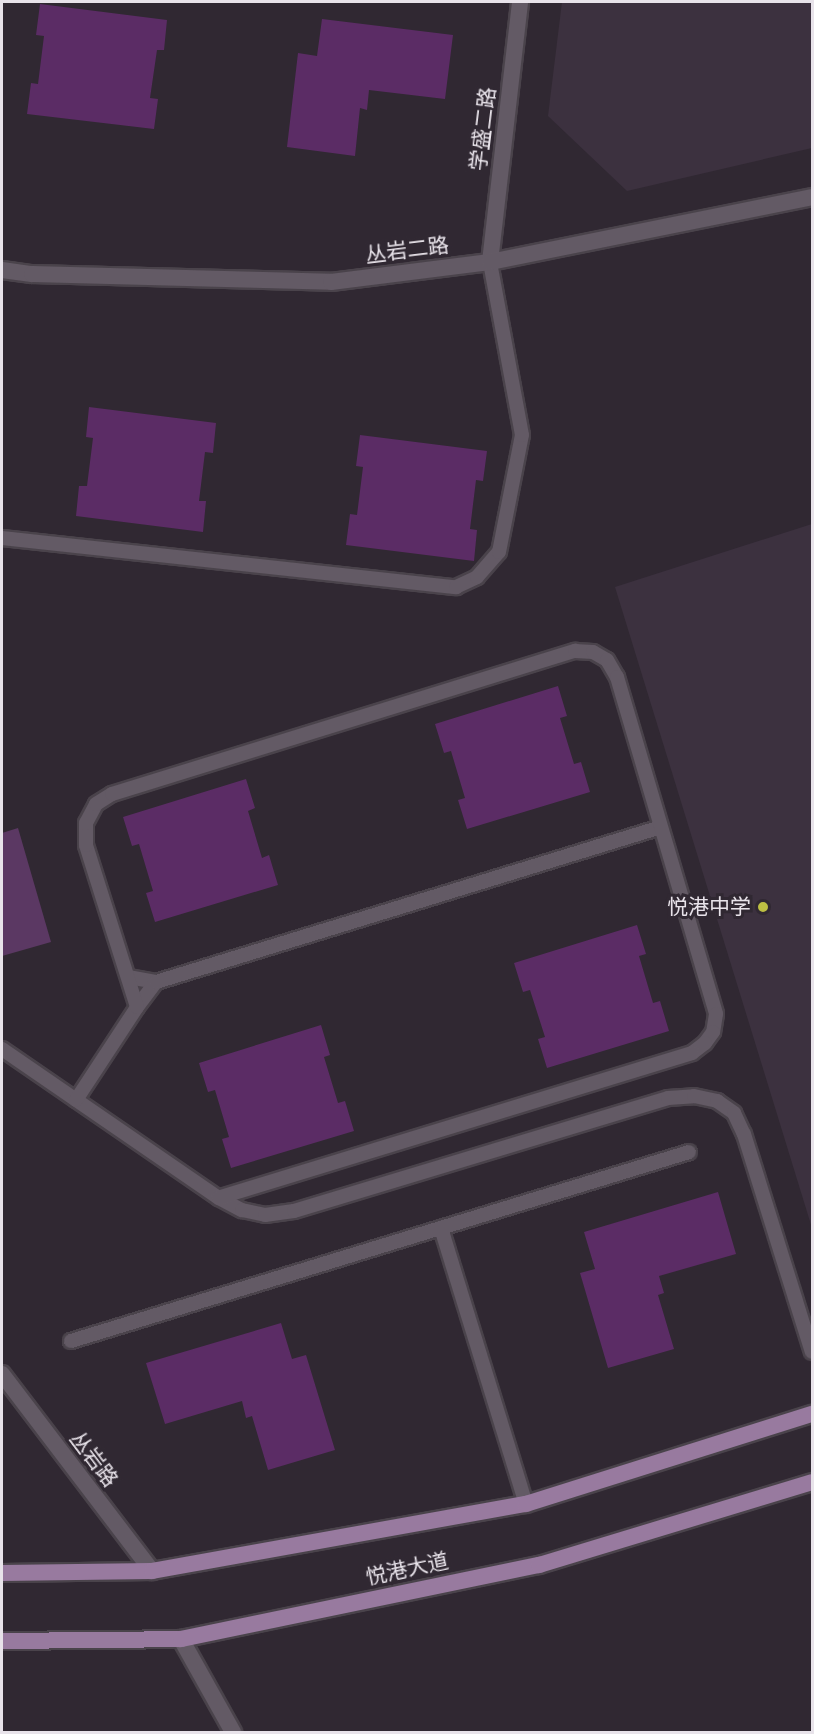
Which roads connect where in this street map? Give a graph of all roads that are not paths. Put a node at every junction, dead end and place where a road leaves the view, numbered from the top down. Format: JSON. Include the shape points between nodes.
{"nodes":[{"id":1,"x":520,"y":2,"type":"edge"},
{"id":2,"x":813,"y":197,"type":"edge"},
{"id":3,"x":490,"y":262,"type":"junction"},
{"id":4,"x":2,"y":270,"type":"edge"},
{"id":5,"x":2,"y":538,"type":"edge"},
{"id":6,"x":661,"y":827,"type":"junction"},
{"id":7,"x":128,"y":977,"type":"junction"},
{"id":8,"x":156,"y":982,"type":"junction"},
{"id":9,"x":137,"y":1006,"type":"junction"},
{"id":10,"x":2,"y":1049,"type":"edge"},
{"id":11,"x":76,"y":1100,"type":"junction"},
{"id":12,"x":689,"y":1152,"type":"dead end"},
{"id":13,"x":219,"y":1198,"type":"junction"},
{"id":14,"x":441,"y":1228,"type":"junction"},
{"id":15,"x":70,"y":1341,"type":"dead end"},
{"id":16,"x":813,"y":1352,"type":"edge"},
{"id":17,"x":2,"y":1374,"type":"edge"},
{"id":18,"x":813,"y":1414,"type":"edge"},
{"id":19,"x":813,"y":1482,"type":"edge"},
{"id":20,"x":526,"y":1504,"type":"junction"},
{"id":21,"x":152,"y":1571,"type":"junction"},
{"id":22,"x":2,"y":1573,"type":"edge"},
{"id":23,"x":182,"y":1639,"type":"junction"},
{"id":24,"x":2,"y":1641,"type":"edge"},
{"id":25,"x":233,"y":1732,"type":"edge"}],
"edges":[{"from":1,"to":3,"type":"street","name":"学盛二路"},
{"from":2,"to":3,"type":"street","name":"丛岩二路"},
{"from":3,"to":4,"type":"street","name":"丛岩二路","via":[[332,282]]},
{"from":3,"to":5,"type":"lane","via":[[522,435],[499,552],[477,577],[456,587]]},
{"from":6,"to":7,"type":"lane","via":[[617,677],[607,660],[593,652],[575,651],[112,794],[96,804],[86,823],[86,844]]},
{"from":6,"to":8,"type":"lane"},
{"from":6,"to":13,"type":"lane","via":[[716,1014],[713,1032],[705,1043],[692,1053]]},
{"from":7,"to":8,"type":"lane"},
{"from":7,"to":9,"type":"lane"},
{"from":8,"to":9,"type":"lane"},
{"from":9,"to":11,"type":"lane"},
{"from":10,"to":11,"type":"lane"},
{"from":11,"to":13,"type":"lane"},
{"from":12,"to":14,"type":"lane"},
{"from":13,"to":16,"type":"lane","via":[[242,1210],[265,1215],[294,1211],[668,1098],[694,1096],[717,1101],[734,1113],[744,1134]]},
{"from":14,"to":15,"type":"lane"},
{"from":14,"to":20,"type":"lane"},
{"from":17,"to":21,"type":"street","name":"丛岩路"},
{"from":18,"to":20,"type":"main road","name":"悦港大道"},
{"from":19,"to":23,"type":"main road","name":"悦港大道","via":[[539,1565]]},
{"from":20,"to":21,"type":"main road","name":"悦港大道"},
{"from":21,"to":22,"type":"main road","name":"悦港大道"},
{"from":23,"to":24,"type":"main road","name":"悦港大道"},
{"from":23,"to":25,"type":"street"}]}
